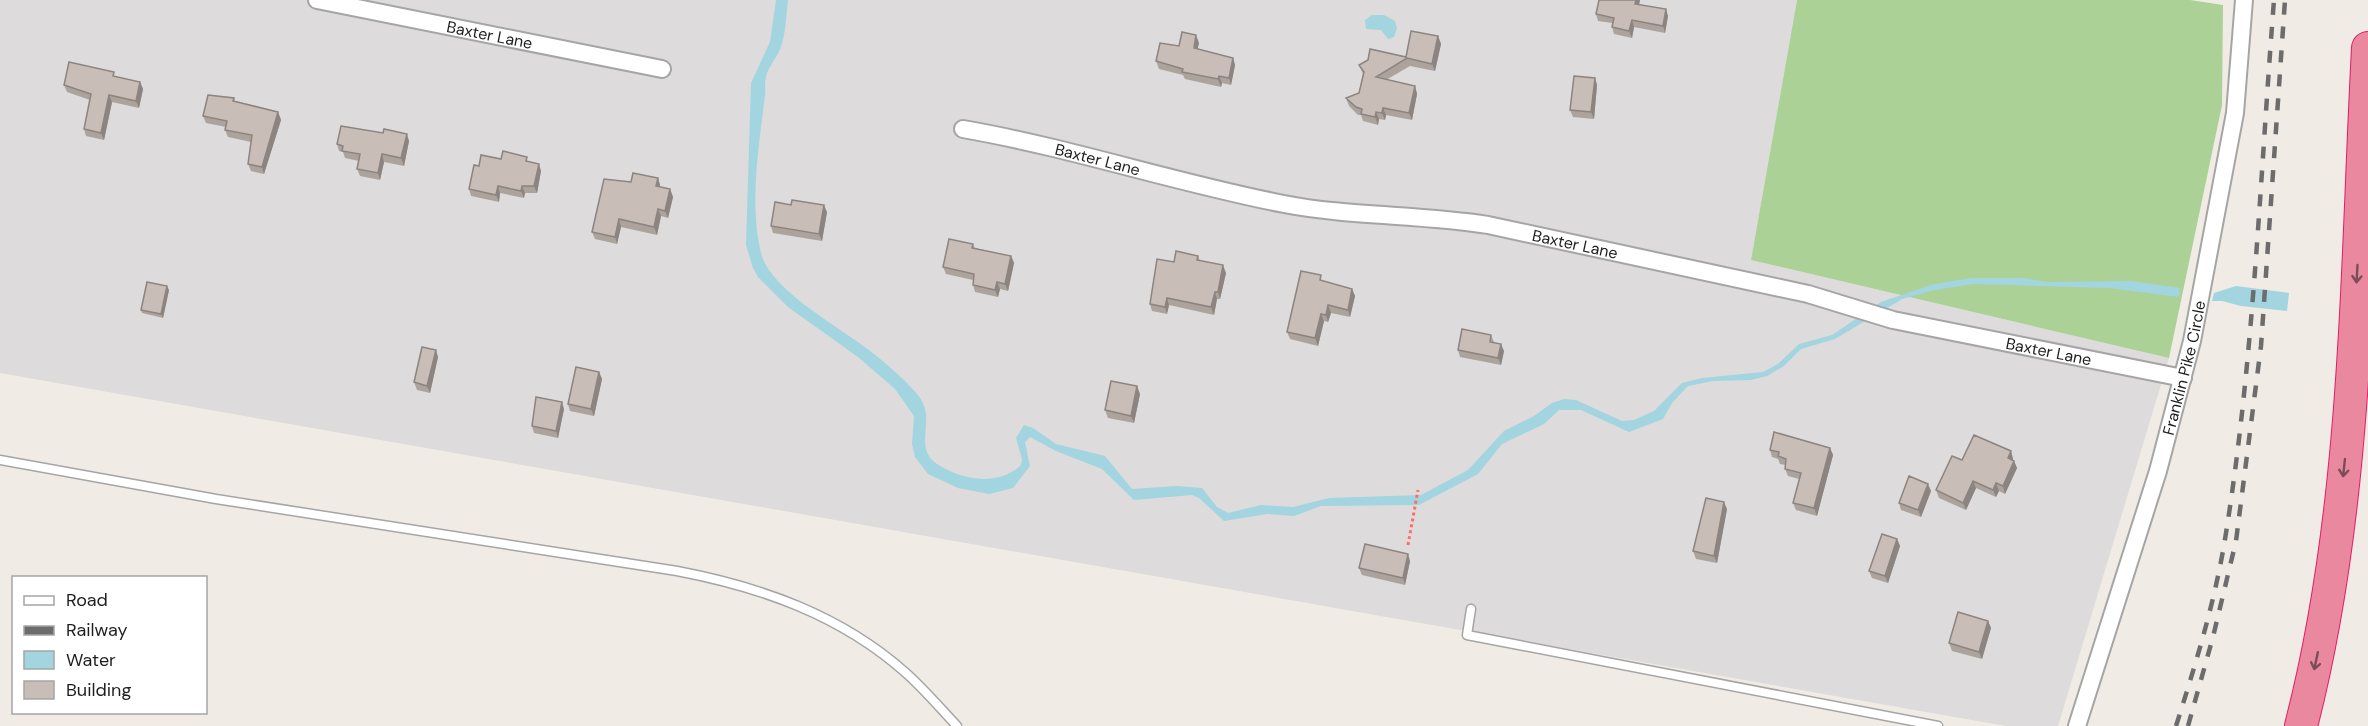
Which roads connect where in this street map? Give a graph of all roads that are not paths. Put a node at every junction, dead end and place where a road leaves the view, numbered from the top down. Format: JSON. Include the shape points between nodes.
{"nodes":[{"id":1,"x":317,"y":0,"type":"edge"},
{"id":2,"x":2244,"y":0,"type":"edge"},
{"id":3,"x":2368,"y":48,"type":"edge"},
{"id":4,"x":662,"y":69,"type":"dead end"},
{"id":5,"x":963,"y":129,"type":"dead end"},
{"id":6,"x":2183,"y":378,"type":"junction"},
{"id":7,"x":0,"y":460,"type":"edge"},
{"id":8,"x":1471,"y":609,"type":"dead end"},
{"id":9,"x":1912,"y":724,"type":"edge"},
{"id":10,"x":957,"y":726,"type":"edge"},
{"id":11,"x":1938,"y":726,"type":"edge"},
{"id":12,"x":2077,"y":726,"type":"edge"},
{"id":13,"x":2301,"y":726,"type":"edge"}],
"edges":[{"from":1,"to":4,"type":"street","name":"Baxter Lane"},
{"from":2,"to":6,"type":"street","name":"Franklin Pike Circle","via":[[2235,113]]},
{"from":3,"to":13,"type":"highway","one_way":true,"via":[[2343,480],[2322,630]]},
{"from":5,"to":6,"type":"street","name":"Baxter Lane","via":[[1284,204],[1488,225],[1797,292],[1878,316]]},
{"from":6,"to":12,"type":"street","name":"Franklin Pike Circle","via":[[2158,471]]},
{"from":7,"to":10,"type":"lane","via":[[731,582],[786,600],[860,638],[905,672]]},
{"from":8,"to":9,"type":"lane","via":[[1467,635]]},
{"from":9,"to":11,"type":"lane"}]}
